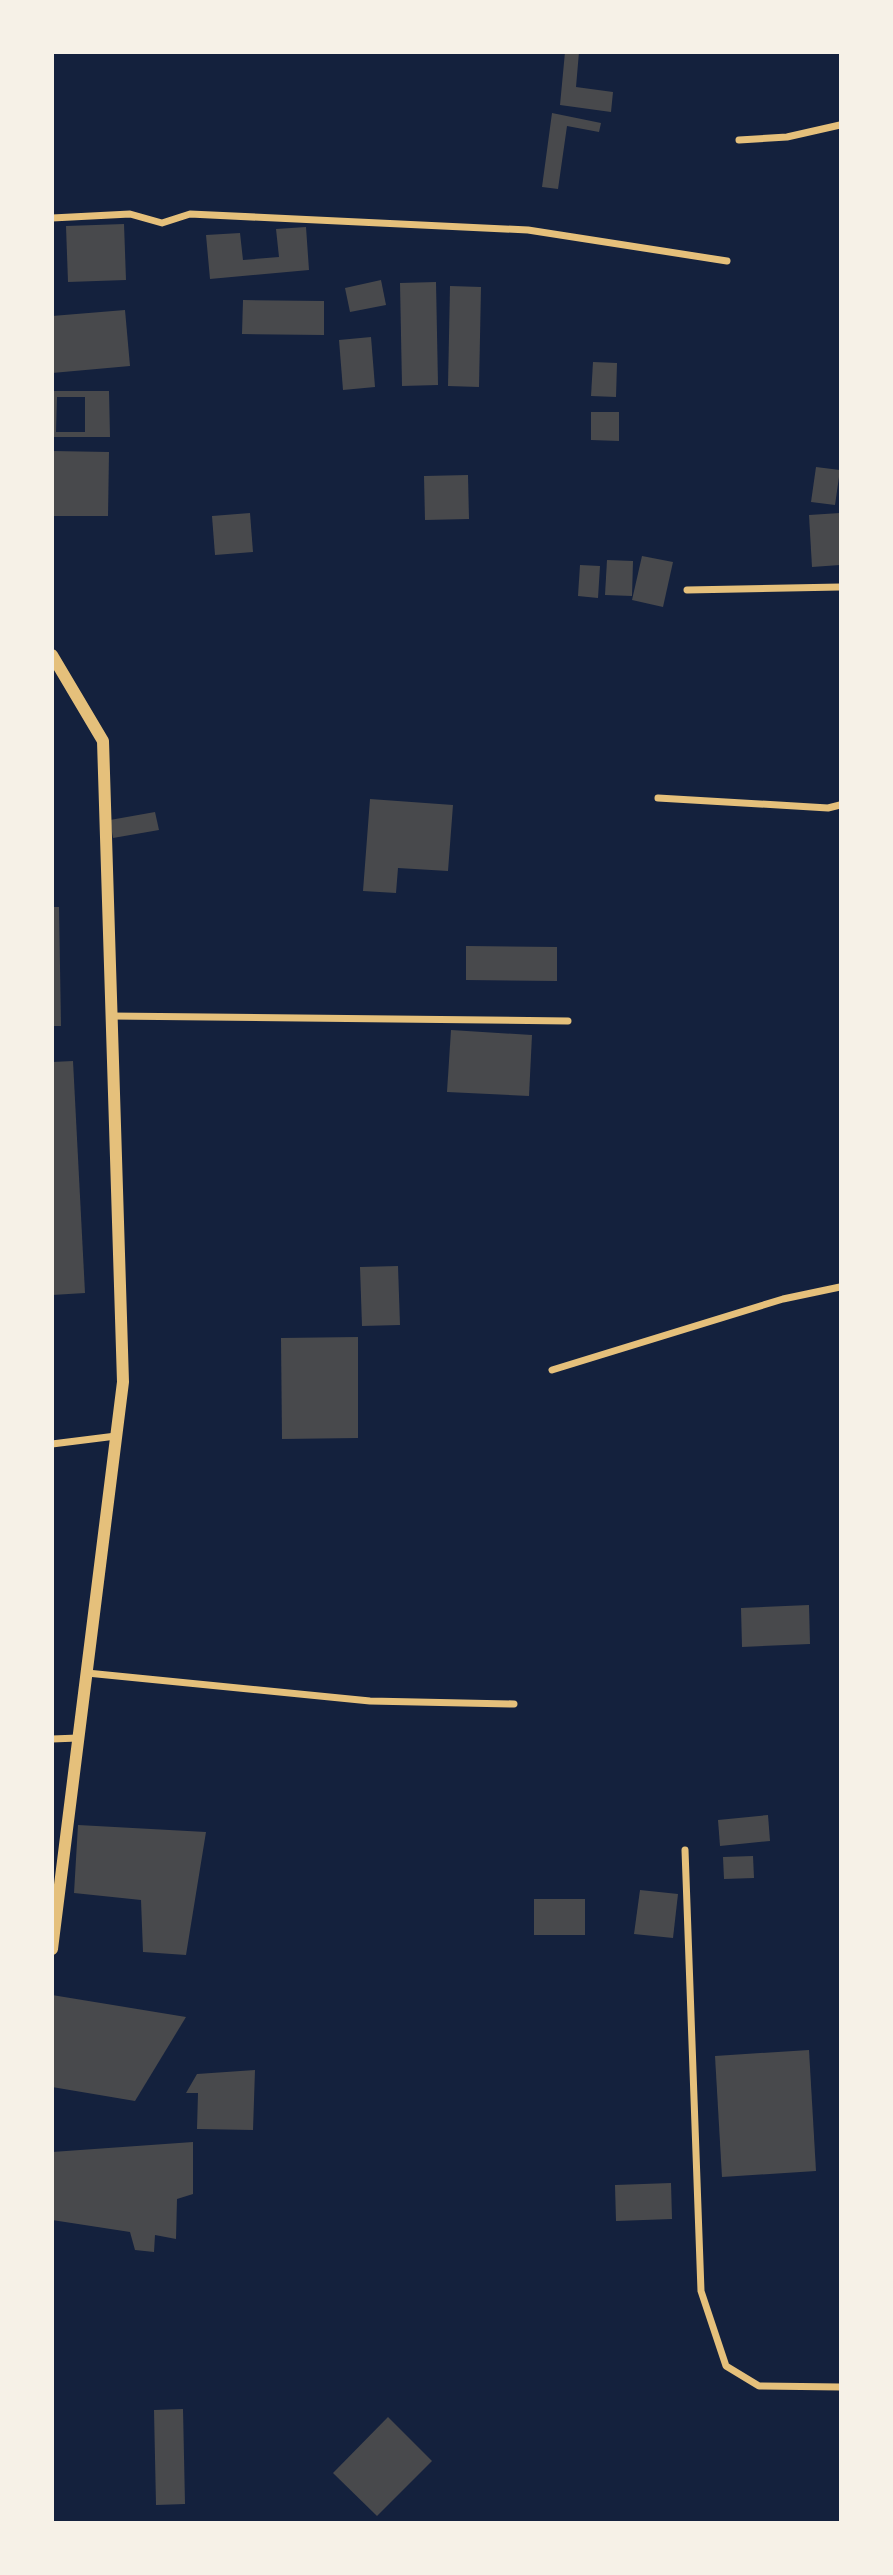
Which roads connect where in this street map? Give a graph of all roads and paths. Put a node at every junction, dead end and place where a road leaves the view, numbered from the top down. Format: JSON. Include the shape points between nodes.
{"nodes":[{"id":1,"x":841,"y":125,"type":"edge"},
{"id":2,"x":739,"y":140,"type":"dead end"},
{"id":3,"x":52,"y":218,"type":"edge"},
{"id":4,"x":727,"y":261,"type":"dead end"},
{"id":5,"x":841,"y":587,"type":"edge"},
{"id":6,"x":688,"y":590,"type":"dead end"},
{"id":7,"x":52,"y":655,"type":"edge"},
{"id":8,"x":658,"y":798,"type":"dead end"},
{"id":9,"x":841,"y":805,"type":"edge"},
{"id":10,"x":111,"y":1016,"type":"junction"},
{"id":11,"x":568,"y":1021,"type":"dead end"},
{"id":12,"x":841,"y":1287,"type":"edge"},
{"id":13,"x":552,"y":1370,"type":"dead end"},
{"id":14,"x":116,"y":1436,"type":"junction"},
{"id":15,"x":52,"y":1444,"type":"edge"},
{"id":16,"x":87,"y":1673,"type":"junction"},
{"id":17,"x":514,"y":1704,"type":"dead end"},
{"id":18,"x":78,"y":1738,"type":"junction"},
{"id":19,"x":52,"y":1739,"type":"edge"},
{"id":20,"x":685,"y":1850,"type":"dead end"},
{"id":21,"x":52,"y":1949,"type":"edge"},
{"id":22,"x":841,"y":2387,"type":"edge"}],
"edges":[{"from":1,"to":2,"type":"street","via":[[787,137]]},
{"from":3,"to":4,"type":"street","via":[[130,214],[162,223],[190,214],[528,230]]},
{"from":5,"to":6,"type":"street"},
{"from":7,"to":10,"type":"street","via":[[103,741]]},
{"from":8,"to":9,"type":"street"},
{"from":10,"to":11,"type":"street"},
{"from":10,"to":14,"type":"street","via":[[123,1382]]},
{"from":12,"to":13,"type":"street","via":[[783,1299]]},
{"from":14,"to":15,"type":"street"},
{"from":14,"to":16,"type":"street"},
{"from":16,"to":17,"type":"street","via":[[370,1701]]},
{"from":16,"to":18,"type":"street"},
{"from":18,"to":19,"type":"street"},
{"from":18,"to":21,"type":"street"},
{"from":20,"to":22,"type":"street","via":[[701,2291],[726,2366],[759,2386]]}]}
